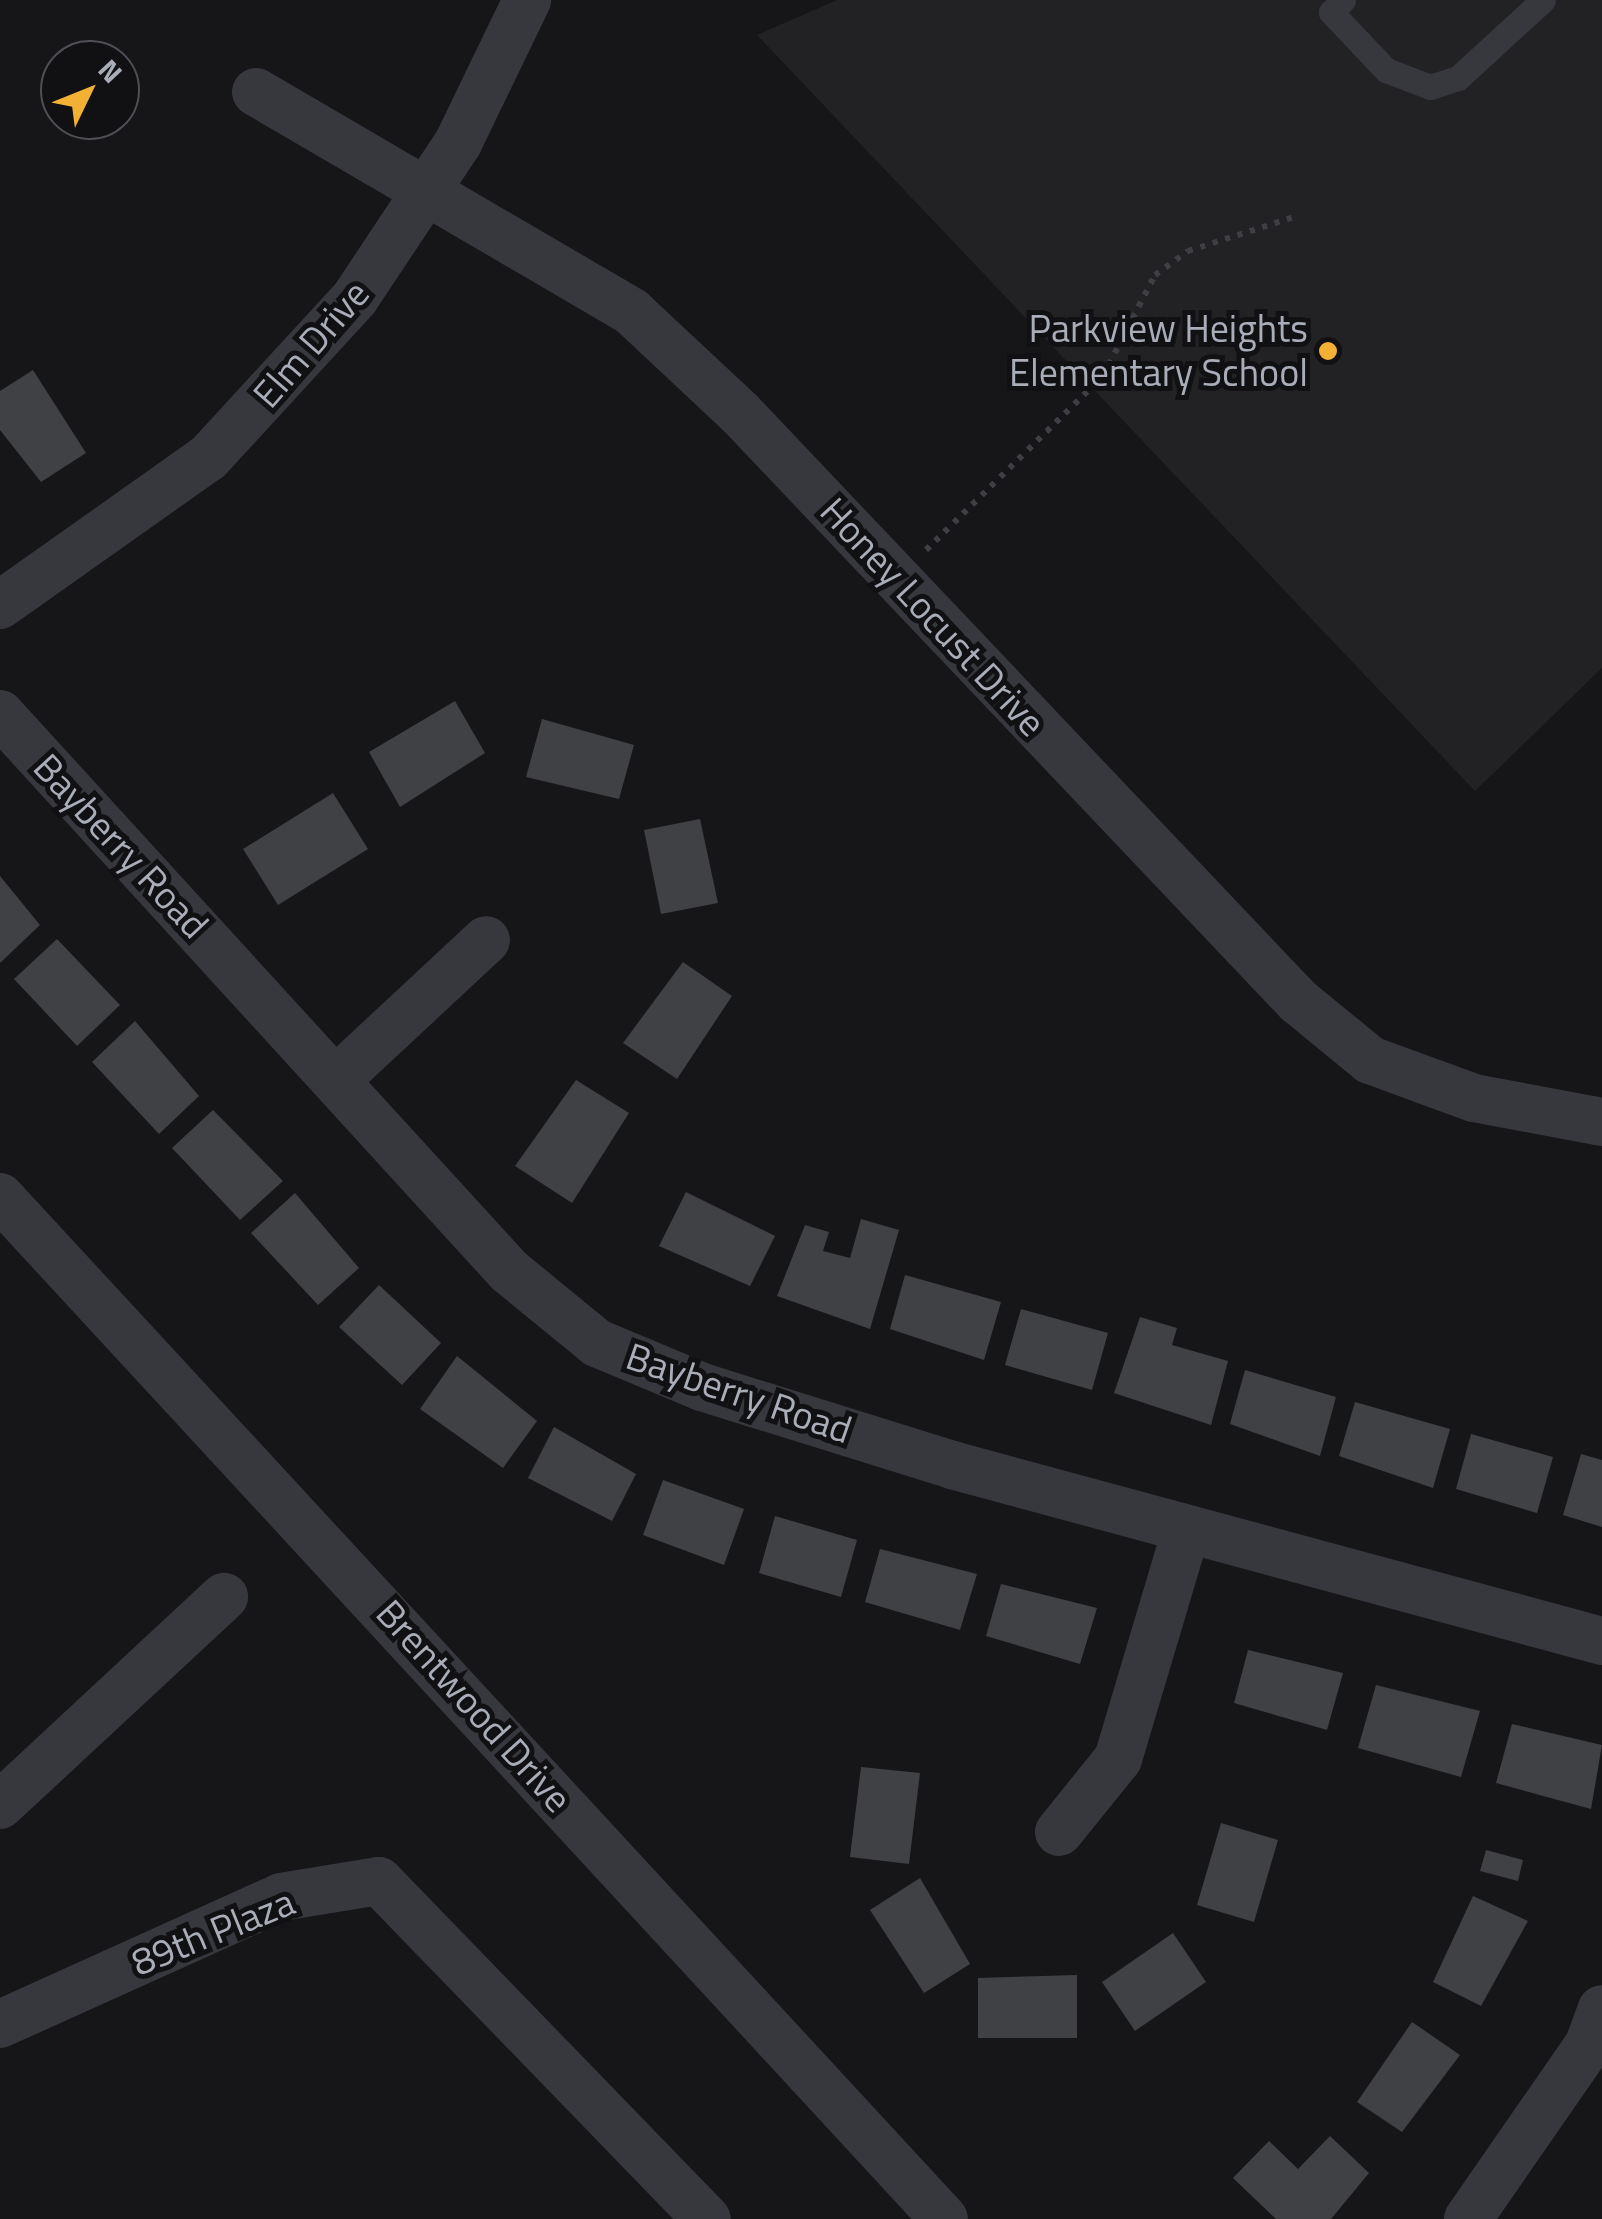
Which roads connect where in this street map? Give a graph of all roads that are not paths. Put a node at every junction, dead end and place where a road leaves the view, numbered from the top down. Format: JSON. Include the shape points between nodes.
{"nodes":[{"id":1,"x":527,"y":0,"type":"edge"},
{"id":2,"x":1543,"y":0,"type":"edge"},
{"id":3,"x":1332,"y":4,"type":"edge"},
{"id":4,"x":256,"y":92,"type":"dead end"},
{"id":5,"x":430,"y":189,"type":"junction"},
{"id":6,"x":0,"y":605,"type":"edge"},
{"id":7,"x":0,"y":714,"type":"edge"},
{"id":8,"x":486,"y":940,"type":"dead end"},
{"id":9,"x":336,"y":1080,"type":"junction"},
{"id":10,"x":1602,"y":1122,"type":"edge"},
{"id":11,"x":0,"y":1197,"type":"edge"},
{"id":12,"x":1186,"y":1531,"type":"junction"},
{"id":13,"x":224,"y":1597,"type":"dead end"},
{"id":14,"x":1602,"y":1641,"type":"edge"},
{"id":15,"x":0,"y":1805,"type":"edge"},
{"id":16,"x":1059,"y":1832,"type":"dead end"},
{"id":17,"x":1602,"y":2009,"type":"edge"},
{"id":18,"x":0,"y":2024,"type":"edge"},
{"id":19,"x":707,"y":2219,"type":"edge"},
{"id":20,"x":944,"y":2219,"type":"edge"},
{"id":21,"x":1468,"y":2219,"type":"edge"}],
"edges":[{"from":1,"to":5,"type":"street","name":"Elm Drive"},
{"from":2,"to":3,"type":"lane","via":[[1458,78],[1430,87],[1386,70]]},
{"from":4,"to":5,"type":"street","name":"Honey Locust Drive"},
{"from":5,"to":6,"type":"street","name":"Elm Drive","via":[[354,298],[208,458]]},
{"from":5,"to":10,"type":"street","name":"Honey Locust Drive","via":[[646,324],[1298,1001],[1370,1060],[1474,1098]]},
{"from":7,"to":9,"type":"street","name":"Bayberry Road"},
{"from":8,"to":9,"type":"street"},
{"from":9,"to":12,"type":"street","name":"Bayberry Road","via":[[509,1271],[596,1343],[720,1392]]},
{"from":11,"to":20,"type":"street","name":"Brentwood Drive"},
{"from":12,"to":14,"type":"street","name":"Bayberry Road"},
{"from":12,"to":16,"type":"street","via":[[1118,1759]]},
{"from":13,"to":15,"type":"street"},
{"from":17,"to":21,"type":"street","via":[[1589,2044]]},
{"from":18,"to":19,"type":"street","name":"89th Plaza","via":[[281,1898],[379,1881]]}]}
